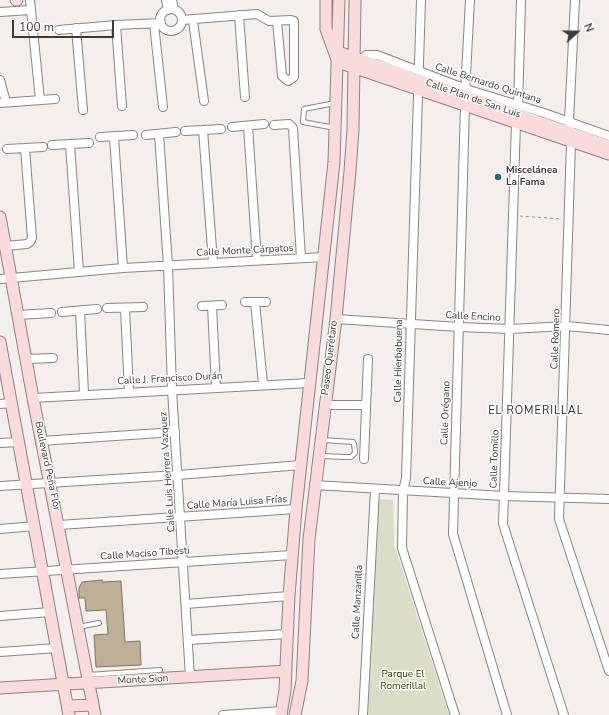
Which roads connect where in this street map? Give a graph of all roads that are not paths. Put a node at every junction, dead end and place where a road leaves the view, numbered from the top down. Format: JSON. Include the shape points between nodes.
{"nodes":[{"id":1,"x":30,"y":0,"type":"edge"},
{"id":2,"x":166,"y":0,"type":"edge"},
{"id":3,"x":172,"y":0,"type":"edge"},
{"id":4,"x":326,"y":0,"type":"edge"},
{"id":5,"x":339,"y":0,"type":"edge"},
{"id":6,"x":355,"y":0,"type":"edge"},
{"id":7,"x":420,"y":0,"type":"edge"},
{"id":8,"x":470,"y":0,"type":"edge"},
{"id":9,"x":521,"y":0,"type":"edge"},
{"id":10,"x":575,"y":0,"type":"edge"},
{"id":11,"x":171,"y":9,"type":"junction"},
{"id":12,"x":30,"y":10,"type":"junction"},
{"id":13,"x":0,"y":12,"type":"edge"},
{"id":14,"x":239,"y":15,"type":"junction"},
{"id":15,"x":182,"y":20,"type":"junction"},
{"id":16,"x":193,"y":21,"type":"junction"},
{"id":17,"x":277,"y":21,"type":"junction"},
{"id":18,"x":157,"y":24,"type":"junction"},
{"id":19,"x":116,"y":25,"type":"junction"},
{"id":20,"x":76,"y":28,"type":"junction"},
{"id":21,"x":59,"y":30,"type":"dead end"},
{"id":22,"x":338,"y":57,"type":"junction"},
{"id":23,"x":357,"y":61,"type":"junction"},
{"id":24,"x":0,"y":80,"type":"edge"},
{"id":25,"x":417,"y":80,"type":"junction"},
{"id":26,"x":245,"y":96,"type":"dead end"},
{"id":27,"x":465,"y":97,"type":"junction"},
{"id":28,"x":55,"y":99,"type":"dead end"},
{"id":29,"x":40,"y":100,"type":"junction"},
{"id":30,"x":204,"y":101,"type":"dead end"},
{"id":31,"x":3,"y":103,"type":"edge"},
{"id":32,"x":337,"y":103,"type":"junction"},
{"id":33,"x":122,"y":106,"type":"dead end"},
{"id":34,"x":163,"y":106,"type":"dead end"},
{"id":35,"x":83,"y":110,"type":"dead end"},
{"id":36,"x":517,"y":114,"type":"junction"},
{"id":37,"x":569,"y":121,"type":"junction"},
{"id":38,"x":264,"y":124,"type":"dead end"},
{"id":39,"x":274,"y":125,"type":"dead end"},
{"id":40,"x":248,"y":126,"type":"junction"},
{"id":41,"x":232,"y":127,"type":"dead end"},
{"id":42,"x":336,"y":128,"type":"junction"},
{"id":43,"x":221,"y":129,"type":"dead end"},
{"id":44,"x":202,"y":130,"type":"junction"},
{"id":45,"x":185,"y":131,"type":"dead end"},
{"id":46,"x":176,"y":132,"type":"dead end"},
{"id":47,"x":159,"y":134,"type":"junction"},
{"id":48,"x":132,"y":135,"type":"dead end"},
{"id":49,"x":146,"y":135,"type":"dead end"},
{"id":50,"x":609,"y":136,"type":"edge"},
{"id":51,"x":100,"y":137,"type":"dead end"},
{"id":52,"x":114,"y":137,"type":"junction"},
{"id":53,"x":571,"y":137,"type":"junction"},
{"id":54,"x":89,"y":143,"type":"dead end"},
{"id":55,"x":70,"y":144,"type":"junction"},
{"id":56,"x":52,"y":145,"type":"dead end"},
{"id":57,"x":609,"y":146,"type":"edge"},
{"id":58,"x":43,"y":147,"type":"dead end"},
{"id":59,"x":25,"y":148,"type":"junction"},
{"id":60,"x":7,"y":150,"type":"dead end"},
{"id":61,"x":609,"y":154,"type":"edge"},
{"id":62,"x":0,"y":217,"type":"edge"},
{"id":63,"x":6,"y":246,"type":"junction"},
{"id":64,"x":324,"y":257,"type":"junction"},
{"id":65,"x":301,"y":258,"type":"junction"},
{"id":66,"x":257,"y":260,"type":"junction"},
{"id":67,"x":213,"y":262,"type":"junction"},
{"id":68,"x":168,"y":266,"type":"junction"},
{"id":69,"x":123,"y":268,"type":"junction"},
{"id":70,"x":79,"y":272,"type":"junction"},
{"id":71,"x":6,"y":277,"type":"edge"},
{"id":72,"x":245,"y":302,"type":"dead end"},
{"id":73,"x":255,"y":302,"type":"junction"},
{"id":74,"x":266,"y":302,"type":"dead end"},
{"id":75,"x":222,"y":305,"type":"dead end"},
{"id":76,"x":202,"y":306,"type":"dead end"},
{"id":77,"x":212,"y":306,"type":"junction"},
{"id":78,"x":143,"y":307,"type":"dead end"},
{"id":79,"x":107,"y":308,"type":"dead end"},
{"id":80,"x":125,"y":308,"type":"junction"},
{"id":81,"x":97,"y":309,"type":"dead end"},
{"id":82,"x":80,"y":310,"type":"junction"},
{"id":83,"x":62,"y":312,"type":"dead end"},
{"id":84,"x":51,"y":313,"type":"dead end"},
{"id":85,"x":18,"y":315,"type":"junction"},
{"id":86,"x":336,"y":319,"type":"junction"},
{"id":87,"x":410,"y":323,"type":"junction"},
{"id":88,"x":566,"y":326,"type":"junction"},
{"id":89,"x":459,"y":327,"type":"junction"},
{"id":90,"x":510,"y":329,"type":"junction"},
{"id":91,"x":609,"y":330,"type":"edge"},
{"id":92,"x":0,"y":342,"type":"edge"},
{"id":93,"x":53,"y":358,"type":"dead end"},
{"id":94,"x":26,"y":359,"type":"junction"},
{"id":95,"x":368,"y":359,"type":"dead end"},
{"id":96,"x":2,"y":367,"type":"edge"},
{"id":97,"x":308,"y":383,"type":"junction"},
{"id":98,"x":262,"y":384,"type":"junction"},
{"id":99,"x":216,"y":387,"type":"junction"},
{"id":100,"x":172,"y":390,"type":"junction"},
{"id":101,"x":130,"y":392,"type":"junction"},
{"id":102,"x":84,"y":393,"type":"junction"},
{"id":103,"x":33,"y":398,"type":"junction"},
{"id":104,"x":11,"y":403,"type":"junction"},
{"id":105,"x":0,"y":404,"type":"edge"},
{"id":106,"x":324,"y":405,"type":"junction"},
{"id":107,"x":366,"y":405,"type":"junction"},
{"id":108,"x":175,"y":432,"type":"junction"},
{"id":109,"x":320,"y":440,"type":"junction"},
{"id":110,"x":41,"y":441,"type":"junction"},
{"id":111,"x":19,"y":442,"type":"junction"},
{"id":112,"x":0,"y":443,"type":"edge"},
{"id":113,"x":318,"y":456,"type":"junction"},
{"id":114,"x":364,"y":459,"type":"dead end"},
{"id":115,"x":301,"y":465,"type":"junction"},
{"id":116,"x":178,"y":475,"type":"junction"},
{"id":117,"x":50,"y":482,"type":"junction"},
{"id":118,"x":27,"y":484,"type":"junction"},
{"id":119,"x":314,"y":485,"type":"junction"},
{"id":120,"x":0,"y":486,"type":"edge"},
{"id":121,"x":375,"y":489,"type":"junction"},
{"id":122,"x":403,"y":491,"type":"junction"},
{"id":123,"x":453,"y":493,"type":"junction"},
{"id":124,"x":504,"y":496,"type":"junction"},
{"id":125,"x":559,"y":496,"type":"junction"},
{"id":126,"x":609,"y":499,"type":"edge"},
{"id":127,"x":296,"y":509,"type":"junction"},
{"id":128,"x":180,"y":517,"type":"junction"},
{"id":129,"x":59,"y":525,"type":"junction"},
{"id":130,"x":35,"y":526,"type":"junction"},
{"id":131,"x":0,"y":529,"type":"edge"},
{"id":132,"x":293,"y":537,"type":"junction"},
{"id":133,"x":309,"y":539,"type":"junction"},
{"id":134,"x":292,"y":555,"type":"junction"},
{"id":135,"x":184,"y":561,"type":"junction"},
{"id":136,"x":67,"y":569,"type":"junction"},
{"id":137,"x":43,"y":571,"type":"junction"},
{"id":138,"x":0,"y":574,"type":"edge"},
{"id":139,"x":289,"y":596,"type":"junction"},
{"id":140,"x":186,"y":604,"type":"junction"},
{"id":141,"x":50,"y":612,"type":"junction"},
{"id":142,"x":0,"y":616,"type":"edge"},
{"id":143,"x":99,"y":623,"type":"dead end"},
{"id":144,"x":78,"y":627,"type":"junction"},
{"id":145,"x":287,"y":634,"type":"junction"},
{"id":146,"x":188,"y":640,"type":"junction"},
{"id":147,"x":57,"y":648,"type":"junction"},
{"id":148,"x":0,"y":652,"type":"edge"},
{"id":149,"x":160,"y":670,"type":"dead end"},
{"id":150,"x":286,"y":670,"type":"junction"},
{"id":151,"x":609,"y":671,"type":"edge"},
{"id":152,"x":190,"y":678,"type":"junction"},
{"id":153,"x":89,"y":679,"type":"junction"},
{"id":154,"x":64,"y":685,"type":"junction"},
{"id":155,"x":0,"y":688,"type":"edge"},
{"id":156,"x":68,"y":710,"type":"edge"},
{"id":157,"x":94,"y":710,"type":"edge"},
{"id":158,"x":282,"y":713,"type":"edge"},
{"id":159,"x":223,"y":715,"type":"edge"},
{"id":160,"x":295,"y":715,"type":"edge"},
{"id":161,"x":363,"y":715,"type":"edge"},
{"id":162,"x":455,"y":715,"type":"edge"},
{"id":163,"x":507,"y":715,"type":"edge"},
{"id":164,"x":564,"y":715,"type":"edge"}],
"edges":[{"from":1,"to":12,"type":"street"},
{"from":2,"to":11,"type":"street"},
{"from":3,"to":11,"type":"street"},
{"from":4,"to":22,"type":"main road","via":[[326,28]]},
{"from":5,"to":22,"type":"main road","name":"Paseo Querétaro"},
{"from":6,"to":23,"type":"main road","name":"Paseo Querétaro"},
{"from":7,"to":25,"type":"street","name":"Calle Hierbabuena"},
{"from":8,"to":27,"type":"street","name":"Calle Orégano"},
{"from":9,"to":36,"type":"street","name":"Calle Tomillo"},
{"from":10,"to":37,"type":"street","name":"Calle Romero"},
{"from":11,"to":15,"type":"street","via":[[181,15]]},
{"from":11,"to":18,"type":"street","via":[[163,13]]},
{"from":12,"to":13,"type":"street"},
{"from":12,"to":29,"type":"street"},
{"from":14,"to":16,"type":"street"},
{"from":14,"to":17,"type":"street","via":[[257,14],[265,20]]},
{"from":14,"to":26,"type":"street"},
{"from":15,"to":16,"type":"street"},
{"from":15,"to":18,"type":"street","via":[[176,30],[170,31]]},
{"from":16,"to":30,"type":"street"},
{"from":17,"to":17,"type":"street","via":[[294,21],[294,76],[288,81],[282,76]]},
{"from":18,"to":19,"type":"street"},
{"from":18,"to":34,"type":"street"},
{"from":19,"to":20,"type":"street"},
{"from":19,"to":33,"type":"street"},
{"from":20,"to":21,"type":"street"},
{"from":20,"to":35,"type":"street"},
{"from":22,"to":23,"type":"main road","name":"Calle Plan de San Luis"},
{"from":22,"to":32,"type":"main road","name":"Paseo Querétaro"},
{"from":23,"to":25,"type":"main road","name":"Calle Plan de San Luis"},
{"from":23,"to":25,"type":"street","name":"Calle Bernardo Quintana","via":[[372,54]]},
{"from":23,"to":86,"type":"main road","name":"Paseo Querétaro"},
{"from":24,"to":31,"type":"street"},
{"from":25,"to":27,"type":"main road","name":"Calle Plan de San Luis"},
{"from":25,"to":27,"type":"street","name":"Calle Bernardo Quintana"},
{"from":25,"to":87,"type":"street","name":"Calle Hierbabuena"},
{"from":27,"to":36,"type":"main road","name":"Calle Plan de San Luis"},
{"from":27,"to":36,"type":"street","name":"Calle Bernardo Quintana"},
{"from":27,"to":89,"type":"street","name":"Calle Orégano"},
{"from":28,"to":29,"type":"street"},
{"from":29,"to":31,"type":"street"},
{"from":32,"to":42,"type":"main road","name":"Paseo Querétaro"},
{"from":32,"to":42,"type":"lane","via":[[304,110],[303,122]]},
{"from":36,"to":37,"type":"street","name":"Calle Bernardo Quintana"},
{"from":36,"to":53,"type":"main road","name":"Calle Plan de San Luis"},
{"from":36,"to":90,"type":"street","name":"Calle Tomillo"},
{"from":37,"to":50,"type":"street","name":"Calle Bernardo Quintana"},
{"from":37,"to":53,"type":"street","name":"Calle Romero"},
{"from":38,"to":40,"type":"street"},
{"from":39,"to":65,"type":"street","via":[[289,124],[293,128]]},
{"from":40,"to":41,"type":"street"},
{"from":40,"to":66,"type":"street"},
{"from":42,"to":64,"type":"main road","name":"Paseo Querétaro"},
{"from":43,"to":44,"type":"street"},
{"from":44,"to":45,"type":"street"},
{"from":44,"to":67,"type":"street"},
{"from":46,"to":47,"type":"street"},
{"from":47,"to":49,"type":"street"},
{"from":47,"to":68,"type":"street"},
{"from":48,"to":52,"type":"street"},
{"from":51,"to":52,"type":"street"},
{"from":52,"to":69,"type":"street"},
{"from":53,"to":57,"type":"main road","name":"Calle Plan de San Luis"},
{"from":53,"to":61,"type":"main road","name":"Calle Plan de San Luis"},
{"from":53,"to":88,"type":"street","name":"Calle Romero"},
{"from":54,"to":55,"type":"street"},
{"from":55,"to":56,"type":"street"},
{"from":55,"to":70,"type":"street"},
{"from":58,"to":59,"type":"street"},
{"from":59,"to":60,"type":"street"},
{"from":59,"to":63,"type":"street","via":[[32,238],[27,244]]},
{"from":62,"to":63,"type":"main road","name":"Boulevard Peña Flor"},
{"from":63,"to":71,"type":"main road","name":"Boulevard Peña Flor"},
{"from":64,"to":65,"type":"street","name":"Calle Monte Cárpatos"},
{"from":64,"to":97,"type":"main road","name":"Paseo Querétaro"},
{"from":65,"to":66,"type":"street","name":"Calle Monte Cárpatos"},
{"from":66,"to":67,"type":"street","name":"Calle Monte Cárpatos"},
{"from":67,"to":68,"type":"street","name":"Calle Monte Cárpatos"},
{"from":68,"to":69,"type":"street","name":"Calle Monte Cárpatos"},
{"from":68,"to":100,"type":"street","name":"Calle Luis Herrera Vazquez"},
{"from":69,"to":70,"type":"street","name":"Calle Monte Cárpatos"},
{"from":70,"to":71,"type":"street","name":"Calle Monte Cárpatos"},
{"from":71,"to":85,"type":"main road","name":"Boulevard Peña Flor"},
{"from":72,"to":73,"type":"street"},
{"from":73,"to":74,"type":"street"},
{"from":73,"to":98,"type":"street"},
{"from":75,"to":77,"type":"street"},
{"from":76,"to":77,"type":"street"},
{"from":77,"to":99,"type":"street"},
{"from":78,"to":80,"type":"street"},
{"from":79,"to":80,"type":"street"},
{"from":80,"to":101,"type":"street"},
{"from":81,"to":82,"type":"street"},
{"from":82,"to":83,"type":"street"},
{"from":82,"to":102,"type":"street"},
{"from":84,"to":85,"type":"street"},
{"from":85,"to":94,"type":"main road","name":"Boulevard Peña Flor"},
{"from":86,"to":87,"type":"street","name":"Calle Encino"},
{"from":86,"to":106,"type":"main road","name":"Paseo Querétaro"},
{"from":87,"to":89,"type":"street","name":"Calle Encino"},
{"from":87,"to":122,"type":"street","name":"Calle Hierbabuena","via":[[406,478]]},
{"from":88,"to":90,"type":"street","name":"Calle Encino"},
{"from":88,"to":91,"type":"street","name":"Calle Encino"},
{"from":88,"to":125,"type":"street","name":"Calle Romero"},
{"from":89,"to":90,"type":"street","name":"Calle Encino"},
{"from":89,"to":123,"type":"street","name":"Calle Orégano"},
{"from":90,"to":124,"type":"street","name":"Calle Tomillo"},
{"from":92,"to":96,"type":"main road"},
{"from":93,"to":94,"type":"street"},
{"from":94,"to":103,"type":"main road","name":"Boulevard Peña Flor"},
{"from":95,"to":107,"type":"street"},
{"from":96,"to":104,"type":"main road"},
{"from":97,"to":98,"type":"street","name":"Calle J. Francisco Durán"},
{"from":97,"to":115,"type":"main road","name":"Paseo Querétaro"},
{"from":98,"to":99,"type":"street","name":"Calle J. Francisco Durán"},
{"from":99,"to":100,"type":"street","name":"Calle J. Francisco Durán"},
{"from":100,"to":101,"type":"street","name":"Calle J. Francisco Durán"},
{"from":100,"to":108,"type":"street","name":"Calle Luis Herrera Vazquez"},
{"from":101,"to":102,"type":"street","name":"Calle J. Francisco Durán"},
{"from":102,"to":103,"type":"street","name":"Calle J. Francisco Durán"},
{"from":103,"to":110,"type":"main road","name":"Boulevard Peña Flor"},
{"from":104,"to":105,"type":"street"},
{"from":104,"to":111,"type":"main road"},
{"from":106,"to":107,"type":"street"},
{"from":106,"to":109,"type":"main road","name":"Paseo Querétaro"},
{"from":107,"to":114,"type":"street"},
{"from":108,"to":110,"type":"street"},
{"from":108,"to":116,"type":"street","name":"Calle Luis Herrera Vazquez"},
{"from":109,"to":113,"type":"main road","name":"Paseo Querétaro"},
{"from":109,"to":113,"type":"lane","via":[[352,442],[355,453],[351,457]]},
{"from":110,"to":117,"type":"main road","name":"Boulevard Peña Flor"},
{"from":111,"to":112,"type":"street"},
{"from":111,"to":118,"type":"main road"},
{"from":113,"to":119,"type":"main road","name":"Paseo Querétaro"},
{"from":115,"to":116,"type":"street"},
{"from":115,"to":127,"type":"main road","name":"Paseo Querétaro"},
{"from":116,"to":117,"type":"street"},
{"from":116,"to":128,"type":"street","name":"Calle Luis Herrera Vazquez"},
{"from":117,"to":118,"type":"street"},
{"from":117,"to":129,"type":"main road","name":"Boulevard Peña Flor"},
{"from":118,"to":120,"type":"street"},
{"from":118,"to":130,"type":"main road"},
{"from":119,"to":121,"type":"street","name":"Calle Ajenjo"},
{"from":119,"to":133,"type":"main road","name":"Paseo Querétaro"},
{"from":121,"to":122,"type":"street","name":"Calle Ajenjo"},
{"from":121,"to":161,"type":"street","name":"Calle Manzanilla"},
{"from":122,"to":123,"type":"street","name":"Calle Ajenjo"},
{"from":122,"to":162,"type":"street","name":"Calle Hierbabuena","via":[[402,548]]},
{"from":123,"to":124,"type":"street","name":"Calle Ajenjo"},
{"from":123,"to":163,"type":"street","name":"Calle Orégano","via":[[453,534]]},
{"from":124,"to":125,"type":"street","name":"Calle Ajenjo"},
{"from":124,"to":164,"type":"street","name":"Calle Tomillo","via":[[503,524]]},
{"from":125,"to":126,"type":"street","name":"Calle Ajenjo"},
{"from":125,"to":151,"type":"street","name":"Calle Romero","via":[[559,519]]},
{"from":127,"to":128,"type":"street","name":"Calle María Luisa Frías"},
{"from":127,"to":132,"type":"main road","name":"Paseo Querétaro"},
{"from":128,"to":129,"type":"street","name":"Calle María Luisa Frías"},
{"from":128,"to":135,"type":"street","name":"Calle Luis Herrera Vazquez"},
{"from":129,"to":136,"type":"main road","name":"Boulevard Peña Flor"},
{"from":130,"to":131,"type":"street"},
{"from":130,"to":137,"type":"main road"},
{"from":132,"to":133,"type":"main road"},
{"from":132,"to":134,"type":"main road","name":"Paseo Querétaro"},
{"from":133,"to":160,"type":"main road","name":"Paseo Querétaro","via":[[302,680]]},
{"from":134,"to":135,"type":"street","name":"Calle Maciso Tibesti"},
{"from":134,"to":139,"type":"main road","name":"Paseo Querétaro"},
{"from":135,"to":136,"type":"street","name":"Calle Maciso Tibesti"},
{"from":135,"to":140,"type":"street","name":"Calle Luis Herrera Vazquez"},
{"from":136,"to":137,"type":"street","name":"Calle Maciso Tibesti"},
{"from":136,"to":144,"type":"main road","name":"Boulevard Peña Flor"},
{"from":137,"to":138,"type":"street","name":"Calle Maciso Tibesti"},
{"from":137,"to":141,"type":"main road"},
{"from":139,"to":140,"type":"street"},
{"from":139,"to":145,"type":"main road","name":"Paseo Querétaro"},
{"from":140,"to":146,"type":"street","name":"Calle Luis Herrera Vazquez"},
{"from":141,"to":142,"type":"street"},
{"from":141,"to":147,"type":"main road"},
{"from":143,"to":144,"type":"lane"},
{"from":144,"to":153,"type":"main road","name":"Boulevard Peña Flor"},
{"from":145,"to":146,"type":"street"},
{"from":145,"to":150,"type":"main road","name":"Paseo Querétaro"},
{"from":146,"to":152,"type":"street","name":"Calle Luis Herrera Vazquez"},
{"from":147,"to":148,"type":"street"},
{"from":147,"to":154,"type":"main road"},
{"from":149,"to":153,"type":"lane"},
{"from":150,"to":152,"type":"main road","name":"Monte Sion"},
{"from":150,"to":158,"type":"main road","name":"Paseo Querétaro"},
{"from":152,"to":153,"type":"main road","name":"Monte Sion"},
{"from":153,"to":154,"type":"main road","name":"Monte Sion"},
{"from":153,"to":157,"type":"main road","name":"Boulevard Peña Flor"},
{"from":154,"to":155,"type":"main road","name":"Monte Sion"},
{"from":154,"to":156,"type":"main road"},
{"from":156,"to":157,"type":"main road"},
{"from":158,"to":159,"type":"street"}]}
